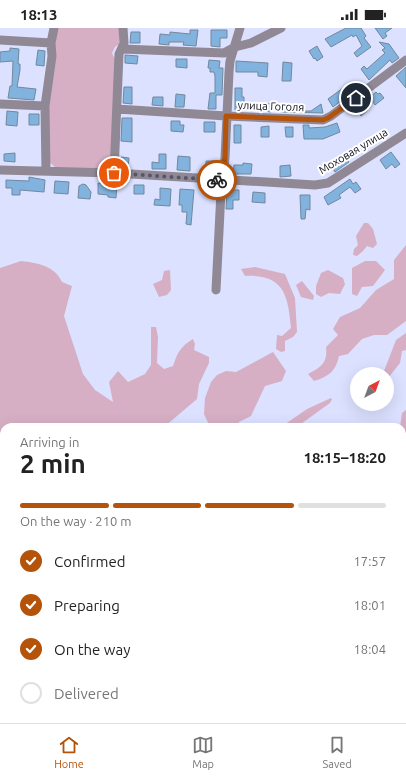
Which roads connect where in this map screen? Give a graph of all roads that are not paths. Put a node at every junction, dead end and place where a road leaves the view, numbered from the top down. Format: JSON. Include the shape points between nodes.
{"nodes":[{"id":1,"x":54,"y":28,"type":"edge"},
{"id":2,"x":124,"y":28,"type":"edge"},
{"id":3,"x":240,"y":28,"type":"edge"},
{"id":4,"x":281,"y":28,"type":"edge"},
{"id":5,"x":0,"y":40,"type":"edge"},
{"id":6,"x":51,"y":43,"type":"junction"},
{"id":7,"x":235,"y":46,"type":"junction"},
{"id":8,"x":122,"y":49,"type":"junction"},
{"id":9,"x":406,"y":60,"type":"edge"},
{"id":10,"x":0,"y":104,"type":"edge"},
{"id":11,"x":45,"y":106,"type":"junction"},
{"id":12,"x":117,"y":109,"type":"junction"},
{"id":13,"x":226,"y":116,"type":"junction"},
{"id":14,"x":406,"y":133,"type":"edge"},
{"id":15,"x":0,"y":170,"type":"edge"},
{"id":16,"x":46,"y":171,"type":"junction"},
{"id":17,"x":114,"y":173,"type":"junction"},
{"id":18,"x":222,"y":180,"type":"junction"},
{"id":19,"x":216,"y":290,"type":"dead end"}],
"edges":[{"from":1,"to":6,"type":"street"},
{"from":2,"to":8,"type":"street"},
{"from":3,"to":7,"type":"street"},
{"from":4,"to":7,"type":"street","via":[[250,43]]},
{"from":5,"to":6,"type":"street"},
{"from":6,"to":11,"type":"street","via":[[52,56]]},
{"from":7,"to":8,"type":"street","via":[[224,53]]},
{"from":7,"to":13,"type":"street","via":[[230,60]]},
{"from":8,"to":12,"type":"street","via":[[119,54]]},
{"from":9,"to":13,"type":"street","name":"улица Гоголя","via":[[328,118]]},
{"from":10,"to":11,"type":"street"},
{"from":11,"to":16,"type":"street"},
{"from":12,"to":13,"type":"street","name":"улица Гоголя"},
{"from":12,"to":17,"type":"street"},
{"from":13,"to":18,"type":"street"},
{"from":14,"to":18,"type":"street","name":"Моховая улица","via":[[328,183],[315,185]]},
{"from":15,"to":16,"type":"street","name":"Моховая улица"},
{"from":16,"to":17,"type":"street","name":"Моховая улица"},
{"from":17,"to":18,"type":"street","name":"Моховая улица"},
{"from":18,"to":19,"type":"street"}]}
